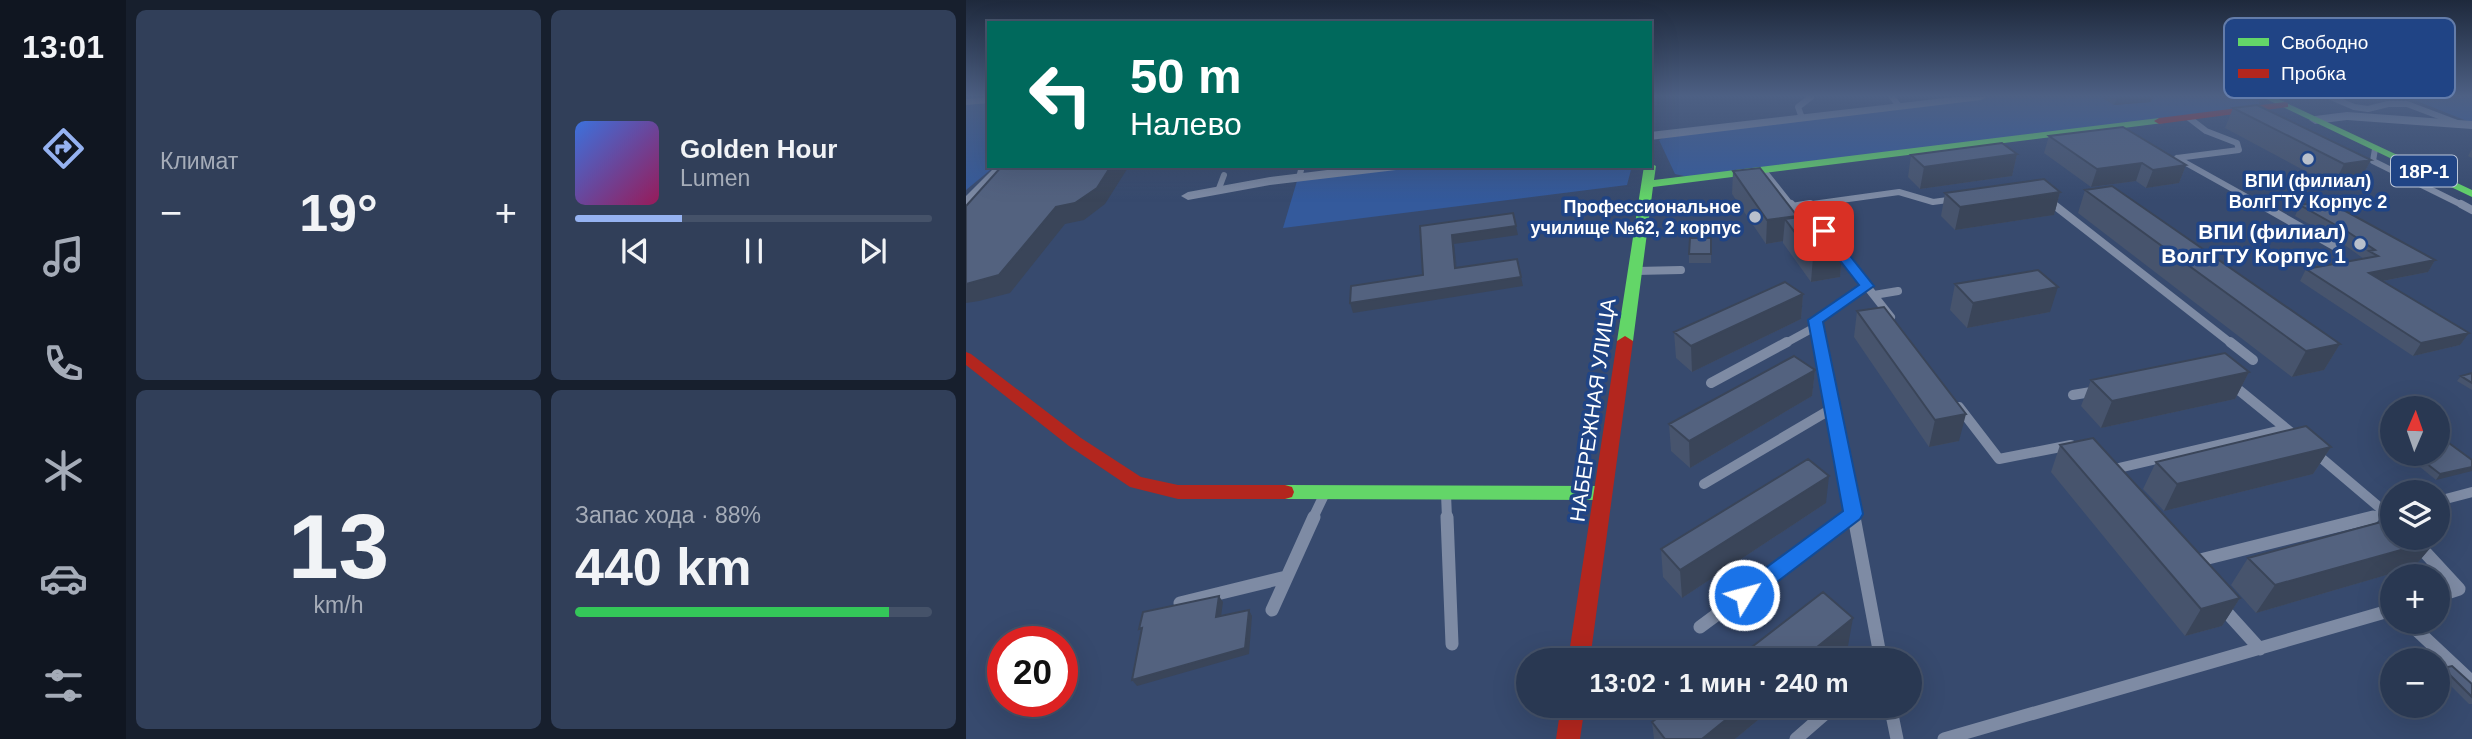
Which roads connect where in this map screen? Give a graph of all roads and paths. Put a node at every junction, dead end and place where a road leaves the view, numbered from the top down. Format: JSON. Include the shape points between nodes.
{"nodes":[{"id":1,"x":1688,"y":131,"type":"edge"},
{"id":2,"x":2083,"y":131,"type":"edge"},
{"id":3,"x":2207,"y":131,"type":"edge"},
{"id":4,"x":2339,"y":131,"type":"edge"},
{"id":5,"x":1652,"y":136,"type":"edge"},
{"id":6,"x":2375,"y":149,"type":"junction"},
{"id":7,"x":1002,"y":168,"type":"edge"},
{"id":8,"x":1364,"y":168,"type":"edge"},
{"id":9,"x":1650,"y":168,"type":"edge"},
{"id":10,"x":1301,"y":172,"type":"edge"},
{"id":11,"x":1765,"y":172,"type":"junction"},
{"id":12,"x":1224,"y":175,"type":"dead end"},
{"id":13,"x":1649,"y":184,"type":"junction"},
{"id":14,"x":1218,"y":191,"type":"junction"},
{"id":15,"x":2472,"y":194,"type":"edge"},
{"id":16,"x":1188,"y":196,"type":"dead end"},
{"id":17,"x":2042,"y":196,"type":"edge"},
{"id":18,"x":1970,"y":197,"type":"edge"},
{"id":19,"x":966,"y":204,"type":"edge"},
{"id":20,"x":1792,"y":207,"type":"junction"},
{"id":21,"x":2472,"y":209,"type":"edge"},
{"id":22,"x":1815,"y":229,"type":"edge"},
{"id":23,"x":1832,"y":242,"type":"edge"},
{"id":24,"x":2339,"y":249,"type":"dead end"},
{"id":25,"x":1681,"y":270,"type":"dead end"},
{"id":26,"x":1635,"y":271,"type":"junction"},
{"id":27,"x":1867,"y":286,"type":"junction"},
{"id":28,"x":1898,"y":291,"type":"dead end"},
{"id":29,"x":1874,"y":295,"type":"junction"},
{"id":30,"x":1817,"y":326,"type":"junction"},
{"id":31,"x":1899,"y":328,"type":"edge"},
{"id":32,"x":966,"y":357,"type":"edge"},
{"id":33,"x":2239,"y":362,"type":"edge"},
{"id":34,"x":2223,"y":377,"type":"edge"},
{"id":35,"x":1711,"y":383,"type":"dead end"},
{"id":36,"x":2111,"y":388,"type":"edge"},
{"id":37,"x":1949,"y":394,"type":"edge"},
{"id":38,"x":2073,"y":395,"type":"dead end"},
{"id":39,"x":1833,"y":408,"type":"junction"},
{"id":40,"x":2286,"y":429,"type":"junction"},
{"id":41,"x":1704,"y":484,"type":"dead end"},
{"id":42,"x":1326,"y":492,"type":"junction"},
{"id":43,"x":2472,"y":492,"type":"edge"},
{"id":44,"x":1446,"y":493,"type":"junction"},
{"id":45,"x":1601,"y":493,"type":"junction"},
{"id":46,"x":2450,"y":498,"type":"edge"},
{"id":47,"x":2380,"y":505,"type":"edge"},
{"id":48,"x":1853,"y":514,"type":"junction"},
{"id":49,"x":2380,"y":517,"type":"edge"},
{"id":50,"x":2423,"y":550,"type":"edge"},
{"id":51,"x":2175,"y":554,"type":"edge"},
{"id":52,"x":2436,"y":564,"type":"edge"},
{"id":53,"x":1286,"y":577,"type":"junction"},
{"id":54,"x":2450,"y":579,"type":"edge"},
{"id":55,"x":2450,"y":592,"type":"edge"},
{"id":56,"x":2209,"y":593,"type":"edge"},
{"id":57,"x":1180,"y":603,"type":"edge"},
{"id":58,"x":1272,"y":610,"type":"dead end"},
{"id":59,"x":2380,"y":614,"type":"edge"},
{"id":60,"x":1700,"y":627,"type":"dead end"},
{"id":61,"x":2421,"y":634,"type":"edge"},
{"id":62,"x":1452,"y":644,"type":"dead end"},
{"id":63,"x":1581,"y":648,"type":"edge"},
{"id":64,"x":1879,"y":648,"type":"edge"},
{"id":65,"x":2260,"y":649,"type":"junction"},
{"id":66,"x":2472,"y":682,"type":"edge"},
{"id":67,"x":1571,"y":718,"type":"edge"},
{"id":68,"x":1820,"y":718,"type":"edge"},
{"id":69,"x":1893,"y":718,"type":"edge"},
{"id":70,"x":1568,"y":739,"type":"edge"},
{"id":71,"x":1796,"y":739,"type":"edge"},
{"id":72,"x":1897,"y":739,"type":"edge"},
{"id":73,"x":1944,"y":739,"type":"edge"}],
"edges":[{"from":1,"to":5,"type":"street"},
{"from":2,"to":11,"type":"street"},
{"from":3,"to":24,"type":"lane","via":[[2237,143],[2238,150],[2173,159],[2246,199],[2262,203]]},
{"from":4,"to":6,"type":"street","number":"18Р-1"},
{"from":6,"to":15,"type":"street","number":"18Р-1"},
{"from":6,"to":21,"type":"lane","via":[[2373,161]]},
{"from":7,"to":19,"type":"street"},
{"from":8,"to":10,"type":"street"},
{"from":9,"to":13,"type":"street","name":"НАБЕРЕЖНАЯ УЛИЦА"},
{"from":10,"to":14,"type":"street"},
{"from":11,"to":13,"type":"street"},
{"from":11,"to":20,"type":"lane"},
{"from":12,"to":14,"type":"lane"},
{"from":13,"to":26,"type":"street","name":"НАБЕРЕЖНАЯ УЛИЦА"},
{"from":14,"to":16,"type":"street"},
{"from":17,"to":33,"type":"lane","via":[[2253,360]]},
{"from":18,"to":20,"type":"lane","via":[[1933,202],[1899,192]]},
{"from":20,"to":22,"type":"lane"},
{"from":23,"to":27,"type":"lane"},
{"from":25,"to":26,"type":"lane"},
{"from":26,"to":45,"type":"street","name":"НАБЕРЕЖНАЯ УЛИЦА"},
{"from":27,"to":29,"type":"lane"},
{"from":27,"to":30,"type":"lane","via":[[1815,320]]},
{"from":28,"to":29,"type":"lane"},
{"from":29,"to":31,"type":"lane"},
{"from":30,"to":35,"type":"lane"},
{"from":30,"to":39,"type":"lane"},
{"from":32,"to":42,"type":"street","via":[[1075,442],[1136,482],[1178,492]]},
{"from":34,"to":40,"type":"lane"},
{"from":36,"to":38,"type":"lane"},
{"from":37,"to":40,"type":"lane","via":[[1999,459],[2078,444],[2099,467]]},
{"from":39,"to":41,"type":"lane"},
{"from":39,"to":48,"type":"lane"},
{"from":40,"to":47,"type":"lane"},
{"from":42,"to":44,"type":"street"},
{"from":42,"to":53,"type":"lane"},
{"from":43,"to":46,"type":"lane"},
{"from":44,"to":45,"type":"street"},
{"from":44,"to":62,"type":"lane"},
{"from":45,"to":63,"type":"street","name":"НАБЕРЕЖНАЯ УЛИЦА"},
{"from":48,"to":60,"type":"lane"},
{"from":48,"to":64,"type":"lane"},
{"from":49,"to":51,"type":"lane","via":[[2188,569]]},
{"from":50,"to":52,"type":"lane"},
{"from":53,"to":57,"type":"lane"},
{"from":53,"to":58,"type":"lane"},
{"from":54,"to":55,"type":"lane","via":[[2459,589]]},
{"from":56,"to":65,"type":"lane"},
{"from":59,"to":65,"type":"lane"},
{"from":61,"to":66,"type":"lane"},
{"from":65,"to":73,"type":"lane"},
{"from":67,"to":70,"type":"street"},
{"from":68,"to":71,"type":"lane"},
{"from":69,"to":72,"type":"lane"}]}
